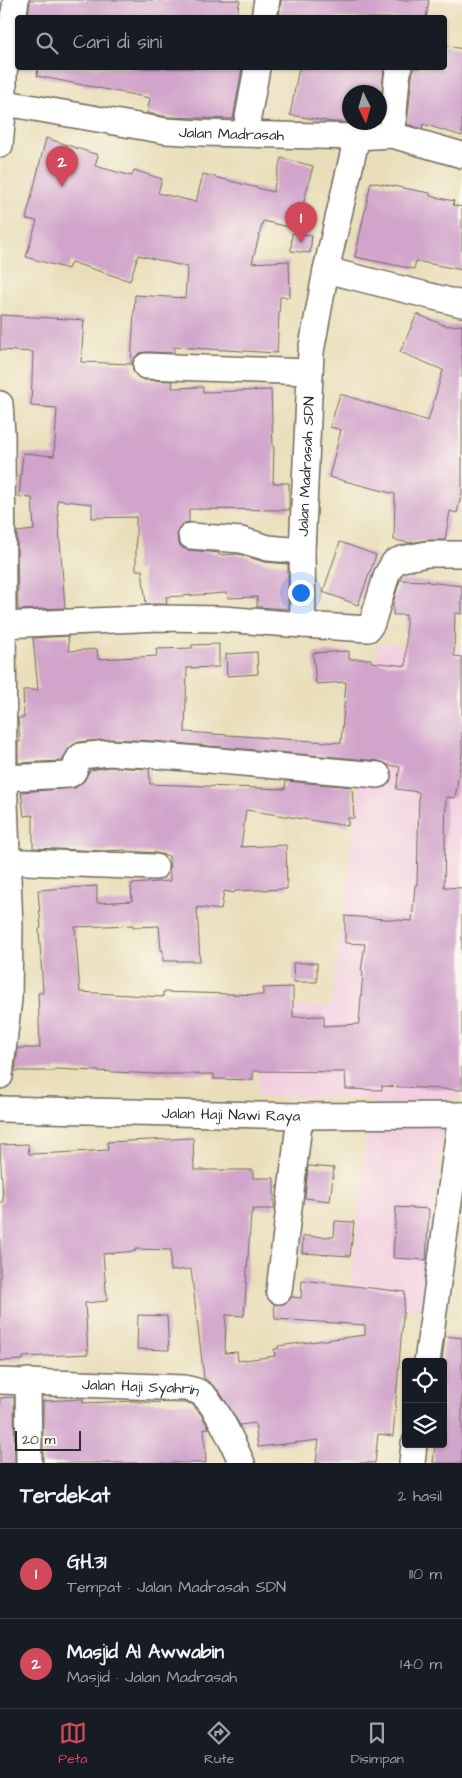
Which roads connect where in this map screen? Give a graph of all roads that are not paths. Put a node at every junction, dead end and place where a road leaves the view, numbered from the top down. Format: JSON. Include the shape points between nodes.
{"nodes":[{"id":1,"x":16,"y":0,"type":"edge"},
{"id":2,"x":267,"y":0,"type":"edge"},
{"id":3,"x":264,"y":15,"type":"edge"},
{"id":4,"x":256,"y":70,"type":"edge"},
{"id":5,"x":398,"y":70,"type":"edge"},
{"id":6,"x":2,"y":102,"type":"edge"},
{"id":7,"x":244,"y":134,"type":"junction"},
{"id":8,"x":392,"y":135,"type":"junction"},
{"id":9,"x":357,"y":137,"type":"junction"},
{"id":10,"x":0,"y":145,"type":"edge"},
{"id":11,"x":462,"y":155,"type":"edge"},
{"id":12,"x":326,"y":270,"type":"junction"},
{"id":13,"x":462,"y":304,"type":"edge"},
{"id":14,"x":146,"y":366,"type":"dead end"},
{"id":15,"x":310,"y":372,"type":"junction"},
{"id":16,"x":0,"y":404,"type":"edge"},
{"id":17,"x":192,"y":536,"type":"dead end"},
{"id":18,"x":302,"y":551,"type":"junction"},
{"id":19,"x":462,"y":554,"type":"edge"},
{"id":20,"x":2,"y":625,"type":"junction"},
{"id":21,"x":303,"y":625,"type":"junction"},
{"id":22,"x":1,"y":689,"type":"edge"},
{"id":23,"x":378,"y":775,"type":"dead end"},
{"id":24,"x":4,"y":778,"type":"junction"},
{"id":25,"x":3,"y":861,"type":"edge"},
{"id":26,"x":156,"y":868,"type":"dead end"},
{"id":27,"x":0,"y":1076,"type":"edge"},
{"id":28,"x":0,"y":1109,"type":"edge"},
{"id":29,"x":462,"y":1115,"type":"edge"},
{"id":30,"x":300,"y":1116,"type":"junction"},
{"id":31,"x":278,"y":1291,"type":"dead end"},
{"id":32,"x":428,"y":1358,"type":"edge"},
{"id":33,"x":0,"y":1382,"type":"edge"},
{"id":34,"x":28,"y":1382,"type":"junction"},
{"id":35,"x":414,"y":1448,"type":"edge"},
{"id":36,"x":28,"y":1463,"type":"edge"},
{"id":37,"x":242,"y":1463,"type":"edge"},
{"id":38,"x":412,"y":1463,"type":"edge"}],
"edges":[{"from":1,"to":6,"type":"street"},
{"from":2,"to":3,"type":"street"},
{"from":4,"to":7,"type":"street"},
{"from":5,"to":8,"type":"street"},
{"from":6,"to":7,"type":"street","name":"Jalan Madrasah","via":[[166,130]]},
{"from":6,"to":10,"type":"street"},
{"from":7,"to":9,"type":"street","name":"Jalan Madrasah"},
{"from":8,"to":9,"type":"street","name":"Jalan Madrasah"},
{"from":8,"to":11,"type":"street","name":"Jalan Madrasah"},
{"from":9,"to":12,"type":"street","name":"Jalan Madrasah SDN"},
{"from":12,"to":13,"type":"street"},
{"from":12,"to":15,"type":"street","name":"Jalan Madrasah SDN"},
{"from":14,"to":15,"type":"street"},
{"from":15,"to":18,"type":"street","name":"Jalan Madrasah SDN"},
{"from":16,"to":20,"type":"street"},
{"from":17,"to":18,"type":"street","name":"Jalan Madrasah SDN","via":[[241,540],[268,548]]},
{"from":18,"to":21,"type":"street"},
{"from":19,"to":21,"type":"street","via":[[427,554],[394,562],[368,629]]},
{"from":20,"to":21,"type":"street","via":[[194,618]]},
{"from":20,"to":22,"type":"street"},
{"from":22,"to":24,"type":"street"},
{"from":23,"to":24,"type":"street","via":[[109,754],[81,756],[74,772],[69,775]]},
{"from":24,"to":25,"type":"street"},
{"from":25,"to":26,"type":"street"},
{"from":25,"to":27,"type":"street","via":[[10,927],[9,999]]},
{"from":28,"to":30,"type":"street","name":"Jalan Haji Nawi Raya"},
{"from":29,"to":30,"type":"street","name":"Jalan Haji Nawi Raya"},
{"from":29,"to":32,"type":"street"},
{"from":30,"to":31,"type":"street"},
{"from":33,"to":34,"type":"street","name":"Jalan Haji Syahrin"},
{"from":34,"to":36,"type":"street"},
{"from":34,"to":37,"type":"street","name":"Jalan Haji Syahrin","via":[[197,1391],[214,1408]]},
{"from":35,"to":38,"type":"street"}]}
